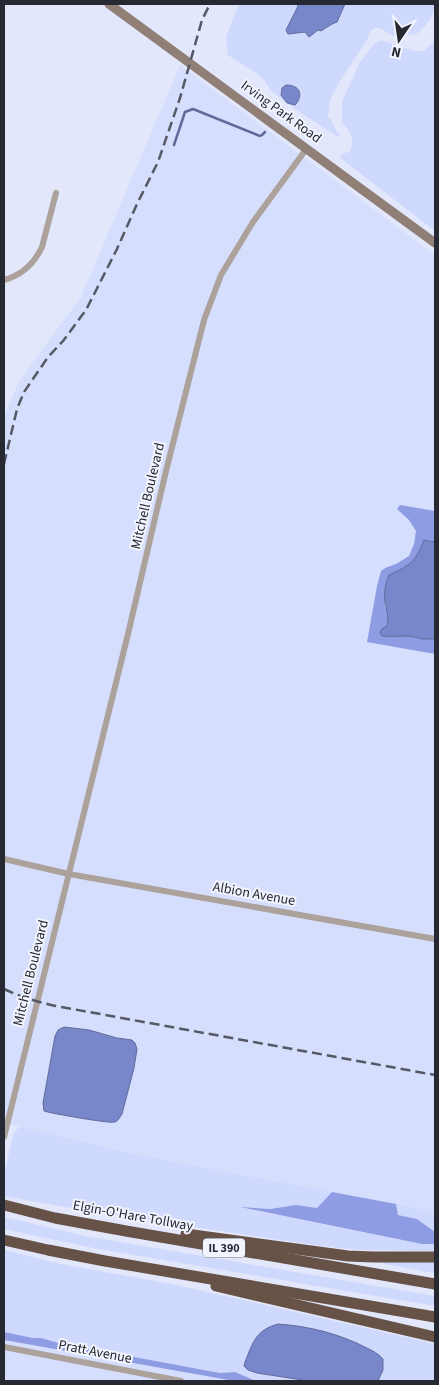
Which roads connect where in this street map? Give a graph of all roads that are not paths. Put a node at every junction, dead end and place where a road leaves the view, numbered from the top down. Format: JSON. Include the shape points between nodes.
{"nodes":[{"id":1,"x":110,"y":4,"type":"edge"},
{"id":2,"x":307,"y":148,"type":"junction"},
{"id":3,"x":56,"y":193,"type":"dead end"},
{"id":4,"x":435,"y":243,"type":"edge"},
{"id":5,"x":4,"y":280,"type":"edge"},
{"id":6,"x":4,"y":859,"type":"edge"},
{"id":7,"x":69,"y":874,"type":"junction"},
{"id":8,"x":435,"y":939,"type":"edge"},
{"id":9,"x":4,"y":1137,"type":"edge"},
{"id":10,"x":9,"y":1207,"type":"edge"},
{"id":11,"x":126,"y":1231,"type":"junction"},
{"id":12,"x":5,"y":1240,"type":"edge"},
{"id":13,"x":435,"y":1257,"type":"edge"},
{"id":14,"x":152,"y":1269,"type":"junction"},
{"id":15,"x":435,"y":1284,"type":"edge"},
{"id":16,"x":435,"y":1318,"type":"edge"},
{"id":17,"x":435,"y":1338,"type":"edge"},
{"id":18,"x":4,"y":1347,"type":"edge"},
{"id":19,"x":181,"y":1381,"type":"edge"}],
"edges":[{"from":1,"to":2,"type":"main road","name":"Irving Park Road"},
{"from":2,"to":4,"type":"main road","name":"Irving Park Road"},
{"from":2,"to":7,"type":"street","name":"Mitchell Boulevard","via":[[253,222],[221,275],[206,311]]},
{"from":3,"to":5,"type":"street","via":[[38,254],[23,271]]},
{"from":6,"to":7,"type":"street"},
{"from":7,"to":8,"type":"street","name":"Albion Avenue"},
{"from":7,"to":9,"type":"street","name":"Mitchell Boulevard"},
{"from":10,"to":11,"type":"highway","name":"Elgin-O'Hare Tollway","number":"IL 390"},
{"from":11,"to":13,"type":"highway","via":[[187,1234],[348,1256]]},
{"from":11,"to":15,"type":"highway","name":"Elgin-O'Hare Tollway","number":"IL 390"},
{"from":12,"to":14,"type":"highway","number":"IL 390"},
{"from":14,"to":16,"type":"highway","number":"IL 390"},
{"from":14,"to":17,"type":"highway"},
{"from":18,"to":19,"type":"street","name":"Pratt Avenue"}]}
